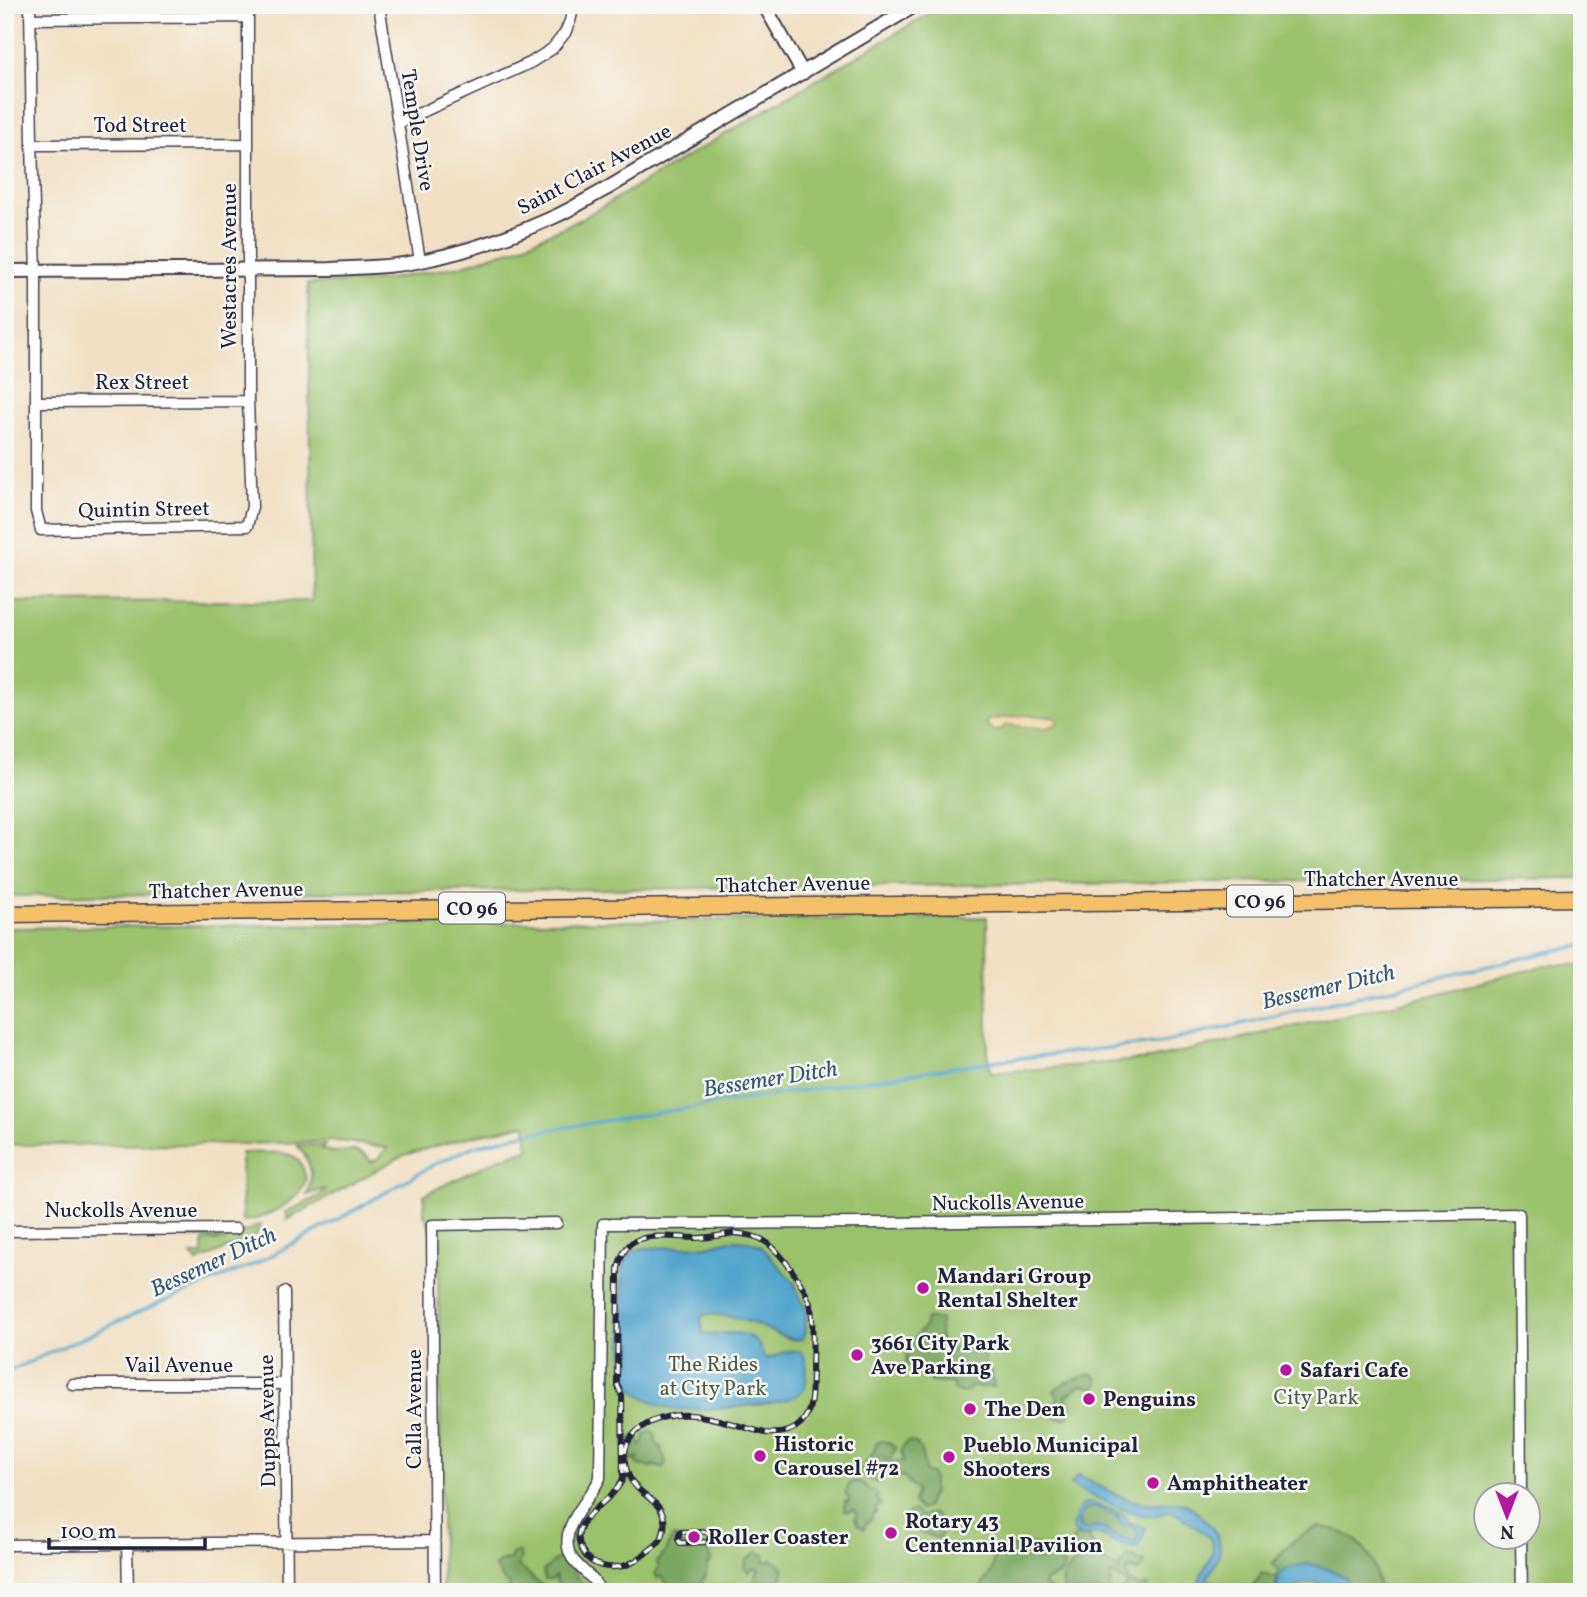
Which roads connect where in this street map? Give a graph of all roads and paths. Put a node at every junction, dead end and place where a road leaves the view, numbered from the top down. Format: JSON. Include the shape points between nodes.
{"nodes":[{"id":1,"x":30,"y":5,"type":"edge"},
{"id":2,"x":248,"y":5,"type":"edge"},
{"id":3,"x":379,"y":5,"type":"edge"},
{"id":4,"x":574,"y":5,"type":"edge"},
{"id":5,"x":764,"y":5,"type":"edge"},
{"id":6,"x":916,"y":5,"type":"edge"},
{"id":7,"x":248,"y":17,"type":"junction"},
{"id":8,"x":30,"y":19,"type":"junction"},
{"id":9,"x":803,"y":73,"type":"junction"},
{"id":10,"x":398,"y":123,"type":"junction"},
{"id":11,"x":248,"y":144,"type":"junction"},
{"id":12,"x":32,"y":145,"type":"junction"},
{"id":13,"x":420,"y":261,"type":"junction"},
{"id":14,"x":248,"y":269,"type":"junction"},
{"id":15,"x":5,"y":271,"type":"edge"},
{"id":16,"x":36,"y":271,"type":"junction"},
{"id":17,"x":248,"y":401,"type":"junction"},
{"id":18,"x":36,"y":402,"type":"junction"},
{"id":19,"x":247,"y":526,"type":"joint"},
{"id":20,"x":1582,"y":898,"type":"edge"},
{"id":21,"x":5,"y":914,"type":"edge"},
{"id":22,"x":558,"y":1223,"type":"dead end"},
{"id":23,"x":236,"y":1229,"type":"dead end"},
{"id":24,"x":5,"y":1231,"type":"edge"},
{"id":25,"x":284,"y":1292,"type":"dead end"},
{"id":26,"x":72,"y":1384,"type":"dead end"},
{"id":27,"x":285,"y":1384,"type":"junction"},
{"id":28,"x":1521,"y":1482,"type":"edge"},
{"id":29,"x":434,"y":1541,"type":"junction"},
{"id":30,"x":288,"y":1542,"type":"junction"},
{"id":31,"x":127,"y":1544,"type":"junction"},
{"id":32,"x":5,"y":1545,"type":"edge"},
{"id":33,"x":1521,"y":1552,"type":"edge"},
{"id":34,"x":128,"y":1592,"type":"edge"},
{"id":35,"x":287,"y":1592,"type":"edge"},
{"id":36,"x":435,"y":1592,"type":"edge"},
{"id":37,"x":600,"y":1592,"type":"edge"},
{"id":38,"x":1522,"y":1592,"type":"edge"}],
"edges":[{"from":1,"to":8,"type":"street"},
{"from":2,"to":7,"type":"street","name":"Westacres Avenue"},
{"from":3,"to":10,"type":"street","name":"Temple Drive"},
{"from":4,"to":10,"type":"street","via":[[565,33],[552,49]]},
{"from":5,"to":9,"type":"street"},
{"from":6,"to":9,"type":"street","name":"Saint Clair Avenue"},
{"from":7,"to":8,"type":"street"},
{"from":7,"to":11,"type":"street","name":"Westacres Avenue"},
{"from":8,"to":12,"type":"street"},
{"from":9,"to":13,"type":"street","name":"Saint Clair Avenue","via":[[556,216],[508,236]]},
{"from":10,"to":13,"type":"street","name":"Temple Drive"},
{"from":11,"to":12,"type":"street","name":"Tod Street"},
{"from":11,"to":14,"type":"street","name":"Westacres Avenue"},
{"from":12,"to":16,"type":"street"},
{"from":13,"to":14,"type":"street","name":"Saint Clair Avenue","via":[[330,270]]},
{"from":14,"to":16,"type":"street","name":"Saint Clair Avenue"},
{"from":14,"to":17,"type":"street","name":"Westacres Avenue"},
{"from":15,"to":16,"type":"street","name":"Saint Clair Avenue"},
{"from":16,"to":18,"type":"street"},
{"from":17,"to":18,"type":"street","name":"Rex Street"},
{"from":17,"to":19,"type":"street","name":"Westacres Avenue","via":[[252,507]]},
{"from":18,"to":19,"type":"street","name":"Quintin Street","via":[[36,511],[41,530]]},
{"from":20,"to":21,"type":"main road","name":"Thatcher Avenue","number":"CO 96"},
{"from":22,"to":29,"type":"street","name":"Calla Avenue","via":[[432,1225]]},
{"from":23,"to":24,"type":"street","name":"Nuckolls Avenue"},
{"from":25,"to":27,"type":"street","name":"Dupps Avenue"},
{"from":26,"to":27,"type":"street","name":"Vail Avenue"},
{"from":27,"to":30,"type":"street","name":"Dupps Avenue"},
{"from":28,"to":37,"type":"street","name":"Nuckolls Avenue","via":[[1519,1214],[603,1224],[600,1478],[568,1531],[571,1555]]},
{"from":29,"to":30,"type":"street"},
{"from":29,"to":36,"type":"street","name":"Calla Avenue"},
{"from":30,"to":31,"type":"street"},
{"from":30,"to":35,"type":"street","name":"Dupps Avenue"},
{"from":31,"to":32,"type":"street"},
{"from":31,"to":34,"type":"street"},
{"from":33,"to":38,"type":"street"}]}
